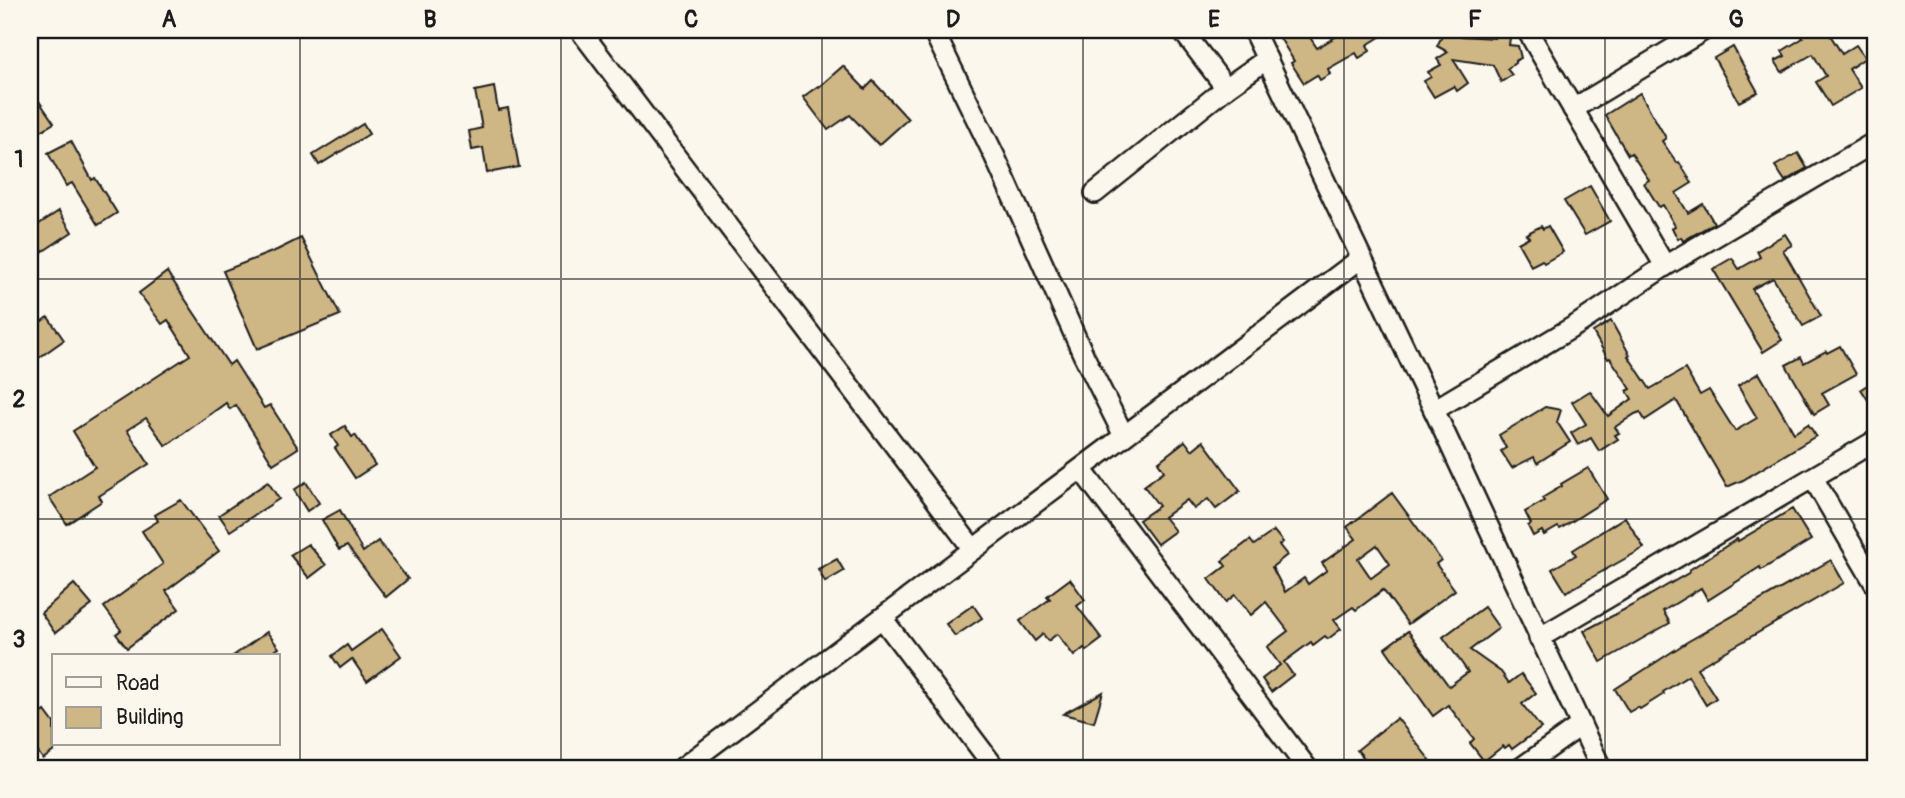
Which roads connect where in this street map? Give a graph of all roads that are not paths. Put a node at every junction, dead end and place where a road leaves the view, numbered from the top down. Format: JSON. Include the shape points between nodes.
{"nodes":[{"id":1,"x":580,"y":30,"type":"edge"},
{"id":2,"x":933,"y":30,"type":"edge"},
{"id":3,"x":1182,"y":30,"type":"edge"},
{"id":4,"x":1252,"y":30,"type":"edge"},
{"id":5,"x":1527,"y":30,"type":"edge"},
{"id":6,"x":1704,"y":30,"type":"edge"},
{"id":7,"x":1267,"y":59,"type":"junction"},
{"id":8,"x":1226,"y":88,"type":"junction"},
{"id":9,"x":1573,"y":109,"type":"junction"},
{"id":10,"x":1875,"y":142,"type":"edge"},
{"id":11,"x":1094,"y":193,"type":"dead end"},
{"id":12,"x":1360,"y":259,"type":"junction"},
{"id":13,"x":1665,"y":266,"type":"junction"},
{"id":14,"x":1434,"y":410,"type":"junction"},
{"id":15,"x":1124,"y":436,"type":"junction"},
{"id":16,"x":1875,"y":441,"type":"edge"},
{"id":17,"x":1081,"y":469,"type":"junction"},
{"id":18,"x":1813,"y":478,"type":"junction"},
{"id":19,"x":973,"y":550,"type":"junction"},
{"id":20,"x":1875,"y":584,"type":"edge"},
{"id":21,"x":882,"y":618,"type":"junction"},
{"id":22,"x":1539,"y":638,"type":"junction"},
{"id":23,"x":1581,"y":725,"type":"junction"},
{"id":24,"x":682,"y":768,"type":"edge"},
{"id":25,"x":995,"y":768,"type":"edge"},
{"id":26,"x":1307,"y":768,"type":"edge"},
{"id":27,"x":1521,"y":768,"type":"edge"},
{"id":28,"x":1601,"y":768,"type":"edge"}],
"edges":[{"from":1,"to":19,"type":"street"},
{"from":2,"to":15,"type":"street"},
{"from":3,"to":8,"type":"street"},
{"from":4,"to":7,"type":"street"},
{"from":5,"to":9,"type":"street"},
{"from":6,"to":9,"type":"street"},
{"from":7,"to":8,"type":"street"},
{"from":7,"to":12,"type":"street"},
{"from":8,"to":11,"type":"street"},
{"from":9,"to":13,"type":"street"},
{"from":10,"to":13,"type":"street"},
{"from":12,"to":14,"type":"street"},
{"from":12,"to":15,"type":"street"},
{"from":13,"to":14,"type":"street"},
{"from":14,"to":22,"type":"street"},
{"from":15,"to":17,"type":"street"},
{"from":16,"to":18,"type":"street"},
{"from":17,"to":19,"type":"street"},
{"from":17,"to":26,"type":"street"},
{"from":18,"to":20,"type":"street"},
{"from":18,"to":22,"type":"street"},
{"from":19,"to":21,"type":"street"},
{"from":21,"to":24,"type":"street"},
{"from":21,"to":25,"type":"street"},
{"from":22,"to":23,"type":"street"},
{"from":23,"to":27,"type":"street"},
{"from":23,"to":28,"type":"street"}]}
